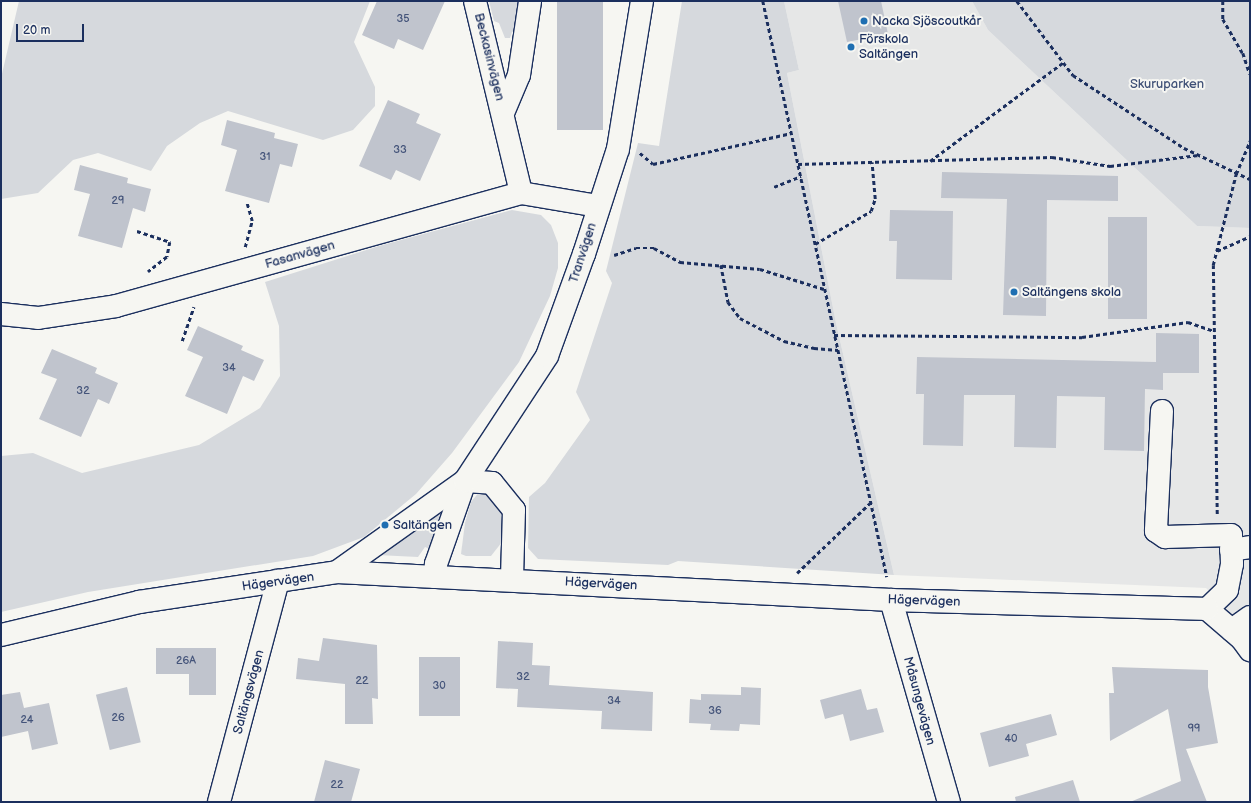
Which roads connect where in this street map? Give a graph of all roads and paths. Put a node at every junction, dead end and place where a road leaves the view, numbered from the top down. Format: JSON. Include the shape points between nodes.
{"nodes":[{"id":1,"x":474,"y":1,"type":"edge"},
{"id":2,"x":530,"y":1,"type":"edge"},
{"id":3,"x":642,"y":1,"type":"edge"},
{"id":4,"x":763,"y":1,"type":"edge"},
{"id":5,"x":1017,"y":1,"type":"edge"},
{"id":6,"x":1223,"y":1,"type":"edge"},
{"id":7,"x":1064,"y":62,"type":"junction"},
{"id":8,"x":1250,"y":74,"type":"edge"},
{"id":9,"x":503,"y":113,"type":"junction"},
{"id":10,"x":792,"y":133,"type":"junction"},
{"id":11,"x":1250,"y":141,"type":"edge"},
{"id":12,"x":618,"y":149,"type":"junction"},
{"id":13,"x":1198,"y":155,"type":"junction"},
{"id":14,"x":872,"y":162,"type":"junction"},
{"id":15,"x":930,"y":162,"type":"junction"},
{"id":16,"x":798,"y":164,"type":"junction"},
{"id":17,"x":1236,"y":174,"type":"junction"},
{"id":18,"x":801,"y":176,"type":"junction"},
{"id":19,"x":1250,"y":179,"type":"edge"},
{"id":20,"x":774,"y":187,"type":"dead end"},
{"id":21,"x":521,"y":193,"type":"junction"},
{"id":22,"x":247,"y":204,"type":"dead end"},
{"id":23,"x":598,"y":206,"type":"junction"},
{"id":24,"x":137,"y":231,"type":"dead end"},
{"id":25,"x":1249,"y":236,"type":"edge"},
{"id":26,"x":815,"y":244,"type":"junction"},
{"id":27,"x":1217,"y":251,"type":"junction"},
{"id":28,"x":614,"y":256,"type":"dead end"},
{"id":29,"x":721,"y":265,"type":"junction"},
{"id":30,"x":249,"y":269,"type":"junction"},
{"id":31,"x":824,"y":289,"type":"junction"},
{"id":32,"x":197,"y":300,"type":"dead end"},
{"id":33,"x":135,"y":301,"type":"junction"},
{"id":34,"x":1,"y":314,"type":"edge"},
{"id":35,"x":1214,"y":331,"type":"junction"},
{"id":36,"x":834,"y":335,"type":"junction"},
{"id":37,"x":182,"y":341,"type":"dead end"},
{"id":38,"x":838,"y":350,"type":"junction"},
{"id":39,"x":1162,"y":411,"type":"dead end"},
{"id":40,"x":465,"y":481,"type":"junction"},
{"id":41,"x":871,"y":502,"type":"junction"},
{"id":42,"x":1233,"y":544,"type":"edge"},
{"id":43,"x":337,"y":572,"type":"junction"},
{"id":44,"x":794,"y":576,"type":"dead end"},
{"id":45,"x":435,"y":577,"type":"junction"},
{"id":46,"x":512,"y":579,"type":"junction"},
{"id":47,"x":278,"y":581,"type":"junction"},
{"id":48,"x":889,"y":591,"type":"junction"},
{"id":49,"x":1206,"y":609,"type":"junction"},
{"id":50,"x":1250,"y":617,"type":"edge"},
{"id":51,"x":1232,"y":630,"type":"junction"},
{"id":52,"x":1,"y":635,"type":"edge"},
{"id":53,"x":1250,"y":650,"type":"edge"},
{"id":54,"x":219,"y":802,"type":"edge"},
{"id":55,"x":949,"y":802,"type":"edge"}],
"edges":[{"from":1,"to":9,"type":"street","name":"Beckasinvägen"},
{"from":2,"to":9,"type":"street","name":"Beckasinvägen","via":[[519,75]]},
{"from":3,"to":12,"type":"street","name":"Tranvägen"},
{"from":4,"to":10,"type":"path"},
{"from":5,"to":7,"type":"path"},
{"from":6,"to":8,"type":"path","via":[[1223,19],[1243,52]]},
{"from":7,"to":13,"type":"path","via":[[1073,75]]},
{"from":7,"to":15,"type":"path"},
{"from":9,"to":21,"type":"street","name":"Beckasinvägen"},
{"from":10,"to":12,"type":"path","via":[[653,164],[639,152]]},
{"from":10,"to":16,"type":"path"},
{"from":11,"to":17,"type":"path"},
{"from":12,"to":23,"type":"street","name":"Tranvägen"},
{"from":13,"to":15,"type":"path","via":[[1110,166],[1052,157]]},
{"from":13,"to":17,"type":"path"},
{"from":14,"to":15,"type":"path"},
{"from":14,"to":16,"type":"path"},
{"from":14,"to":26,"type":"path","via":[[875,199],[871,211]]},
{"from":16,"to":18,"type":"path"},
{"from":17,"to":19,"type":"path"},
{"from":17,"to":27,"type":"path"},
{"from":18,"to":20,"type":"path"},
{"from":18,"to":26,"type":"path"},
{"from":21,"to":23,"type":"street","name":"Fasanvägen"},
{"from":21,"to":30,"type":"street","name":"Fasanvägen"},
{"from":22,"to":30,"type":"path","via":[[252,221],[244,249]]},
{"from":23,"to":40,"type":"street","name":"Tranvägen","via":[[547,356]]},
{"from":24,"to":33,"type":"path","via":[[170,242],[167,257],[136,282]]},
{"from":25,"to":27,"type":"path"},
{"from":26,"to":31,"type":"path"},
{"from":27,"to":35,"type":"path","via":[[1213,265]]},
{"from":28,"to":29,"type":"path","via":[[636,248],[654,248],[680,262]]},
{"from":29,"to":31,"type":"path","via":[[760,269]]},
{"from":29,"to":38,"type":"path","via":[[728,302],[740,318],[784,340],[814,348]]},
{"from":30,"to":33,"type":"street","name":"Fasanvägen"},
{"from":31,"to":36,"type":"path"},
{"from":32,"to":37,"type":"path"},
{"from":33,"to":34,"type":"street","name":"Fasanvägen","via":[[38,318]]},
{"from":35,"to":36,"type":"path","via":[[1188,322],[1082,338]]},
{"from":35,"to":42,"type":"path"},
{"from":36,"to":38,"type":"path"},
{"from":38,"to":41,"type":"path"},
{"from":39,"to":42,"type":"street","via":[[1156,531],[1165,537]]},
{"from":40,"to":43,"type":"street","name":"Tranvägen"},
{"from":40,"to":45,"type":"street","name":"Tranvägen","via":[[436,564]]},
{"from":40,"to":46,"type":"street","via":[[492,483],[514,510]]},
{"from":41,"to":44,"type":"path"},
{"from":41,"to":48,"type":"path"},
{"from":42,"to":49,"type":"street","via":[[1227,590]]},
{"from":43,"to":45,"type":"street","name":"Hägervägen"},
{"from":43,"to":47,"type":"street","name":"Hägervägen"},
{"from":45,"to":46,"type":"street","name":"Hägervägen"},
{"from":46,"to":48,"type":"street","name":"Hägervägen"},
{"from":47,"to":52,"type":"street","name":"Hägervägen","via":[[139,602]]},
{"from":47,"to":54,"type":"street","name":"Saltängsvägen"},
{"from":48,"to":49,"type":"street","name":"Hägervägen"},
{"from":48,"to":55,"type":"street","name":"Måsungevägen"},
{"from":49,"to":51,"type":"street"},
{"from":50,"to":51,"type":"street"},
{"from":51,"to":53,"type":"street"}]}
